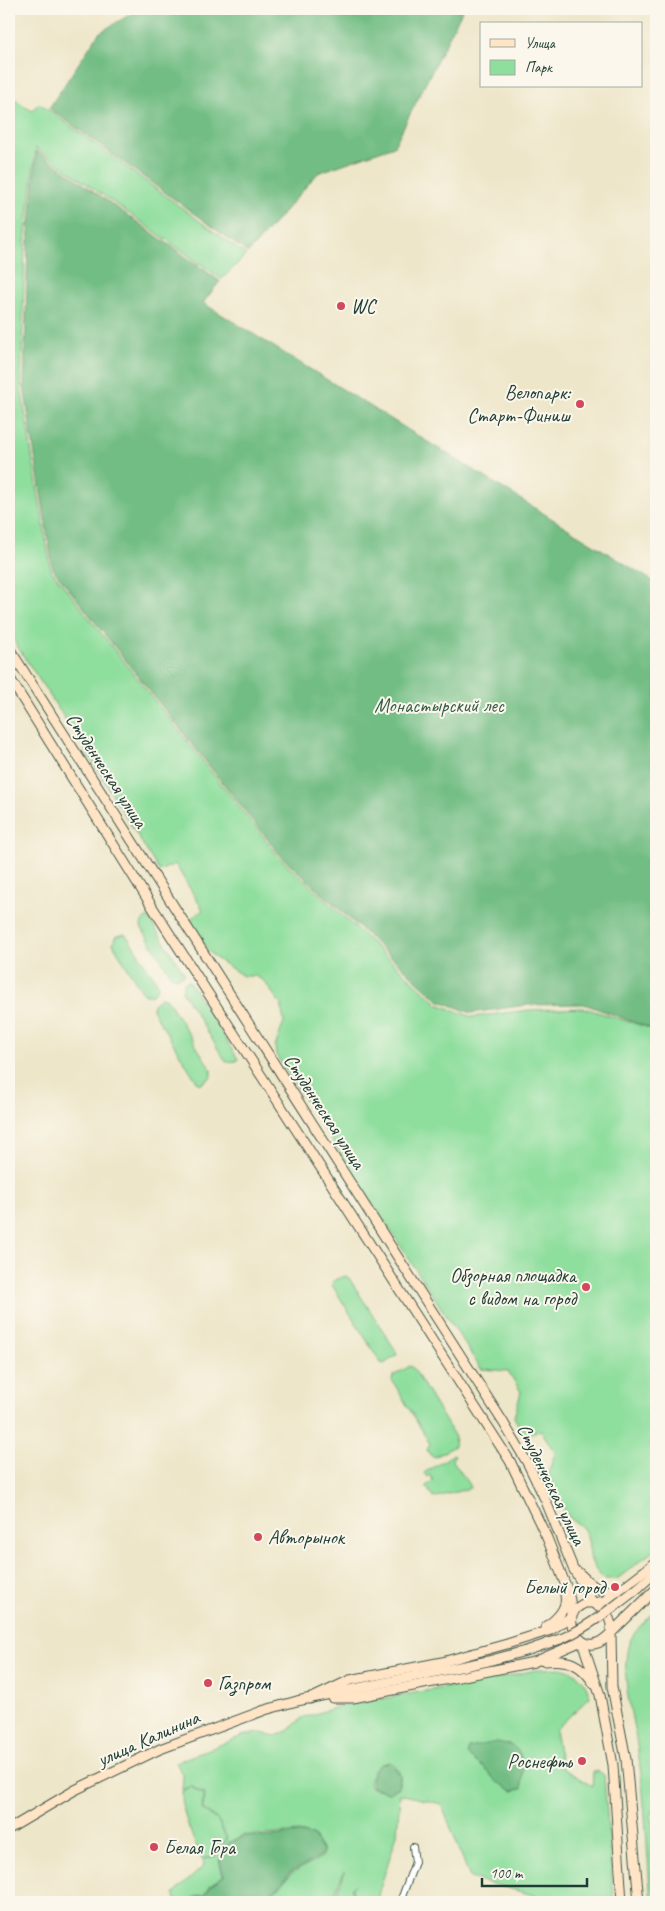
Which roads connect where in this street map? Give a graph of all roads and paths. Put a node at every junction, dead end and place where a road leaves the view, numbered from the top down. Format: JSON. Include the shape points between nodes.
{"nodes":[{"id":1,"x":9,"y":648,"type":"edge"},
{"id":2,"x":9,"y":677,"type":"edge"},
{"id":3,"x":545,"y":1499,"type":"junction"},
{"id":4,"x":532,"y":1505,"type":"junction"},
{"id":5,"x":656,"y":1562,"type":"edge"},
{"id":6,"x":573,"y":1568,"type":"junction"},
{"id":7,"x":656,"y":1572,"type":"edge"},
{"id":8,"x":560,"y":1573,"type":"junction"},
{"id":9,"x":623,"y":1588,"type":"junction"},
{"id":10,"x":656,"y":1589,"type":"edge"},
{"id":11,"x":593,"y":1602,"type":"junction"},
{"id":12,"x":571,"y":1617,"type":"junction"},
{"id":13,"x":610,"y":1633,"type":"junction"},
{"id":14,"x":582,"y":1641,"type":"junction"},
{"id":15,"x":507,"y":1644,"type":"junction"},
{"id":16,"x":534,"y":1662,"type":"junction"},
{"id":17,"x":600,"y":1695,"type":"junction"},
{"id":18,"x":310,"y":1699,"type":"junction"},
{"id":19,"x":9,"y":1830,"type":"edge"},
{"id":20,"x":413,"y":1847,"type":"dead end"},
{"id":21,"x":639,"y":1898,"type":"edge"},
{"id":22,"x":622,"y":1899,"type":"edge"},
{"id":23,"x":400,"y":1902,"type":"edge"}],
"edges":[{"from":1,"to":3,"type":"main road","name":"Студенческая улица","via":[[503,1422]]},
{"from":2,"to":4,"type":"main road","name":"Студенческая улица","via":[[158,916],[510,1461]]},
{"from":3,"to":4,"type":"main road"},
{"from":3,"to":6,"type":"main road","name":"Студенческая улица"},
{"from":4,"to":8,"type":"main road","name":"Студенческая улица"},
{"from":5,"to":9,"type":"main road"},
{"from":6,"to":9,"type":"main road","via":[[598,1590]]},
{"from":6,"to":11,"type":"main road","name":"Студенческая улица"},
{"from":7,"to":18,"type":"main road","bridge":true,"via":[[580,1629],[530,1650]]},
{"from":8,"to":12,"type":"main road","name":"Студенческая улица","via":[[570,1600]]},
{"from":8,"to":15,"type":"main road","via":[[566,1600],[556,1620]]},
{"from":9,"to":11,"type":"main road","via":[[605,1601]]},
{"from":10,"to":13,"type":"main road"},
{"from":11,"to":12,"type":"main road","via":[[578,1607]]},
{"from":11,"to":13,"type":"main road","via":[[609,1616]]},
{"from":12,"to":14,"type":"main road","via":[[572,1626]]},
{"from":12,"to":15,"type":"main road","via":[[551,1630]]},
{"from":13,"to":14,"type":"main road","via":[[597,1644]]},
{"from":13,"to":21,"type":"main road","via":[[612,1687],[626,1759]]},
{"from":14,"to":16,"type":"main road"},
{"from":14,"to":17,"type":"main road"},
{"from":15,"to":18,"type":"main road","via":[[442,1662],[350,1680]]},
{"from":16,"to":17,"type":"main road","via":[[564,1659],[582,1668]]},
{"from":16,"to":18,"type":"main road","via":[[353,1698]]},
{"from":17,"to":22,"type":"main road","via":[[613,1765]]},
{"from":18,"to":19,"type":"main road","name":"улица Калинина","via":[[265,1710],[160,1749],[75,1790]]},
{"from":20,"to":23,"type":"street","via":[[415,1862]]}]}
